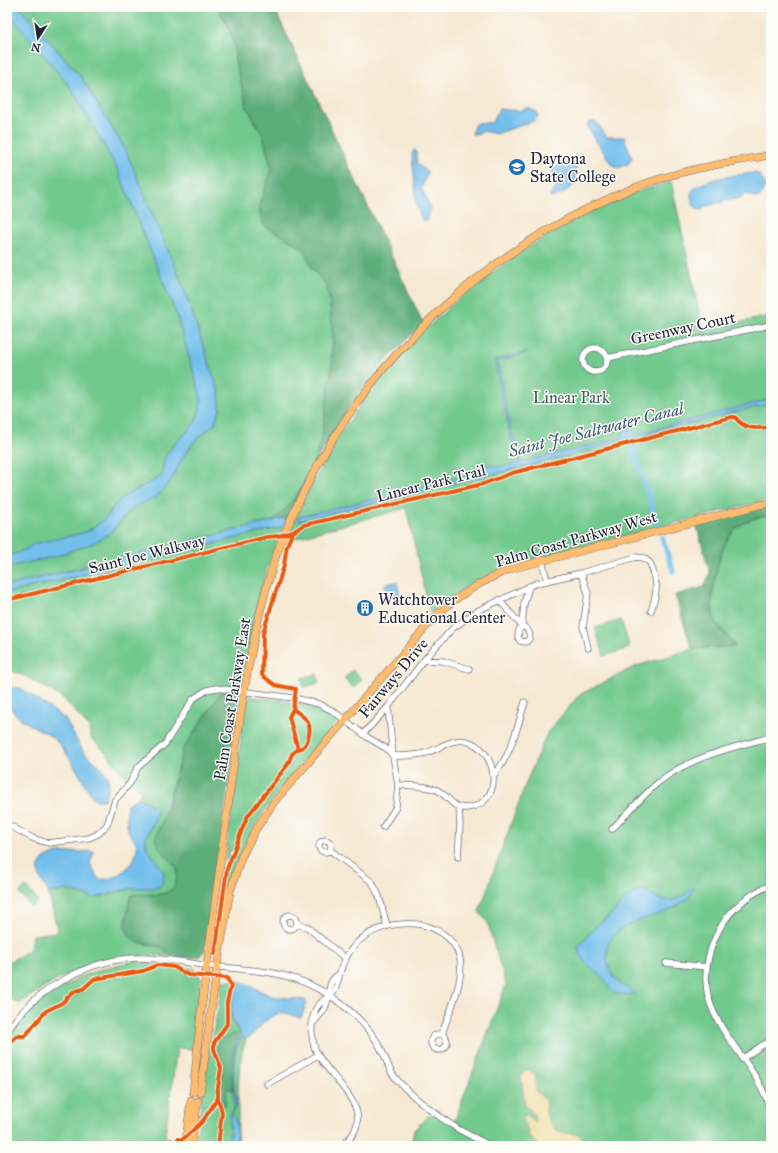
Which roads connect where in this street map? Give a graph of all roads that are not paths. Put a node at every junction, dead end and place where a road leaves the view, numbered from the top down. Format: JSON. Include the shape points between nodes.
{"nodes":[{"id":1,"x":771,"y":155,"type":"edge"},
{"id":2,"x":771,"y":321,"type":"edge"},
{"id":3,"x":768,"y":325,"type":"edge"},
{"id":4,"x":607,"y":358,"type":"junction"},
{"id":5,"x":771,"y":502,"type":"edge"},
{"id":6,"x":542,"y":560,"type":"junction"},
{"id":7,"x":581,"y":574,"type":"junction"},
{"id":8,"x":548,"y":581,"type":"junction"},
{"id":9,"x":529,"y":586,"type":"junction"},
{"id":10,"x":499,"y":600,"type":"junction"},
{"id":11,"x":651,"y":611,"type":"dead end"},
{"id":12,"x":588,"y":648,"type":"dead end"},
{"id":13,"x":424,"y":660,"type":"junction"},
{"id":14,"x":469,"y":669,"type":"dead end"},
{"id":15,"x":244,"y":692,"type":"junction"},
{"id":16,"x":525,"y":702,"type":"dead end"},
{"id":17,"x":388,"y":706,"type":"junction"},
{"id":18,"x":344,"y":719,"type":"junction"},
{"id":19,"x":363,"y":734,"type":"junction"},
{"id":20,"x":771,"y":737,"type":"edge"},
{"id":21,"x":393,"y":756,"type":"junction"},
{"id":22,"x":493,"y":776,"type":"junction"},
{"id":23,"x":398,"y":785,"type":"junction"},
{"id":24,"x":459,"y":807,"type":"junction"},
{"id":25,"x":7,"y":824,"type":"edge"},
{"id":26,"x":383,"y":827,"type":"dead end"},
{"id":27,"x":612,"y":829,"type":"dead end"},
{"id":28,"x":330,"y":850,"type":"dead end"},
{"id":29,"x":458,"y":857,"type":"dead end"},
{"id":30,"x":771,"y":885,"type":"edge"},
{"id":31,"x":297,"y":924,"type":"dead end"},
{"id":32,"x":387,"y":926,"type":"junction"},
{"id":33,"x":346,"y":958,"type":"junction"},
{"id":34,"x":666,"y":963,"type":"dead end"},
{"id":35,"x":207,"y":965,"type":"junction"},
{"id":36,"x":217,"y":967,"type":"junction"},
{"id":37,"x":708,"y":967,"type":"junction"},
{"id":38,"x":328,"y":995,"type":"junction"},
{"id":39,"x":7,"y":1032,"type":"edge"},
{"id":40,"x":442,"y":1034,"type":"dead end"},
{"id":41,"x":771,"y":1041,"type":"edge"},
{"id":42,"x":318,"y":1056,"type":"junction"},
{"id":43,"x":742,"y":1059,"type":"junction"},
{"id":44,"x":200,"y":1061,"type":"junction"},
{"id":45,"x":267,"y":1084,"type":"dead end"},
{"id":46,"x":196,"y":1092,"type":"dead end"},
{"id":47,"x":771,"y":1114,"type":"edge"},
{"id":48,"x":185,"y":1146,"type":"edge"},
{"id":49,"x":191,"y":1146,"type":"edge"},
{"id":50,"x":341,"y":1146,"type":"edge"},
{"id":51,"x":490,"y":1146,"type":"edge"}],
"edges":[{"from":1,"to":15,"type":"main road","name":"Palm Coast Parkway East","via":[[701,168],[631,189],[564,222],[486,271],[449,301],[386,365],[356,404],[320,460],[287,529],[274,561],[254,636]]},
{"from":2,"to":3,"type":"street"},
{"from":3,"to":4,"type":"street","name":"Greenway Court"},
{"from":4,"to":4,"type":"street","via":[[601,350],[591,348],[584,353],[582,361],[589,370],[596,372],[603,368]]},
{"from":5,"to":6,"type":"main road","name":"Palm Coast Parkway West"},
{"from":6,"to":8,"type":"street"},
{"from":6,"to":18,"type":"main road","name":"Palm Coast Parkway West","via":[[488,579],[444,608]]},
{"from":7,"to":8,"type":"street","name":"Fairways Drive"},
{"from":7,"to":11,"type":"street","name":"Fairways Drive","via":[[636,557],[648,560],[658,590]]},
{"from":7,"to":12,"type":"street","via":[[588,593],[583,627]]},
{"from":8,"to":9,"type":"street","name":"Fairways Drive"},
{"from":9,"to":10,"type":"street","name":"Fairways Drive"},
{"from":9,"to":10,"type":"street","via":[[522,626]]},
{"from":10,"to":13,"type":"street","name":"Fairways Drive","via":[[460,622]]},
{"from":13,"to":14,"type":"street","via":[[443,661]]},
{"from":13,"to":17,"type":"street","name":"Fairways Drive"},
{"from":15,"to":18,"type":"street","via":[[315,702]]},
{"from":15,"to":25,"type":"street","via":[[212,688],[190,703],[165,744],[140,764],[130,783],[118,796],[104,830],[93,836],[53,843],[39,841]]},
{"from":15,"to":35,"type":"main road","name":"Palm Coast Parkway East"},
{"from":16,"to":22,"type":"street","via":[[508,755]]},
{"from":17,"to":19,"type":"street","name":"Fairways Drive"},
{"from":17,"to":21,"type":"street"},
{"from":18,"to":19,"type":"street"},
{"from":18,"to":36,"type":"main road","name":"Palm Coast Parkway West","via":[[274,802],[258,825],[241,858],[228,899]]},
{"from":19,"to":21,"type":"street","via":[[387,749]]},
{"from":20,"to":27,"type":"street","via":[[708,755],[680,768],[654,787]]},
{"from":21,"to":22,"type":"street","via":[[426,753],[450,742],[464,740],[486,752]]},
{"from":21,"to":23,"type":"street"},
{"from":22,"to":24,"type":"street","via":[[492,792],[485,800],[472,807]]},
{"from":23,"to":24,"type":"street","via":[[436,790]]},
{"from":23,"to":26,"type":"street","via":[[396,807]]},
{"from":24,"to":29,"type":"street"},
{"from":28,"to":32,"type":"street","via":[[372,882],[379,896]]},
{"from":30,"to":37,"type":"street","via":[[749,896],[726,918],[714,940]]},
{"from":31,"to":33,"type":"street","via":[[307,927]]},
{"from":32,"to":33,"type":"street","via":[[362,939]]},
{"from":32,"to":40,"type":"street","via":[[410,924],[429,928],[447,939],[457,950],[460,977]]},
{"from":33,"to":38,"type":"street","via":[[334,992]]},
{"from":34,"to":37,"type":"street"},
{"from":35,"to":36,"type":"street"},
{"from":35,"to":39,"type":"street","via":[[137,958],[94,967],[39,997],[24,1010]]},
{"from":35,"to":44,"type":"main road","name":"Palm Coast Parkway East"},
{"from":36,"to":38,"type":"street","via":[[277,973],[308,982]]},
{"from":36,"to":44,"type":"main road","name":"Palm Coast Parkway West"},
{"from":37,"to":43,"type":"street","via":[[708,990],[713,1010],[723,1031]]},
{"from":38,"to":42,"type":"street","via":[[321,1000],[314,1012],[313,1039]]},
{"from":38,"to":51,"type":"street","via":[[350,1012],[368,1031],[383,1053],[390,1071],[402,1084],[446,1122]]},
{"from":41,"to":43,"type":"street"},
{"from":42,"to":45,"type":"street"},
{"from":42,"to":50,"type":"street","via":[[352,1098],[356,1109],[356,1127],[350,1138]]},
{"from":43,"to":47,"type":"street","via":[[762,1088]]},
{"from":44,"to":46,"type":"main road"},
{"from":48,"to":49,"type":"main road","via":[[195,1100]]}]}
